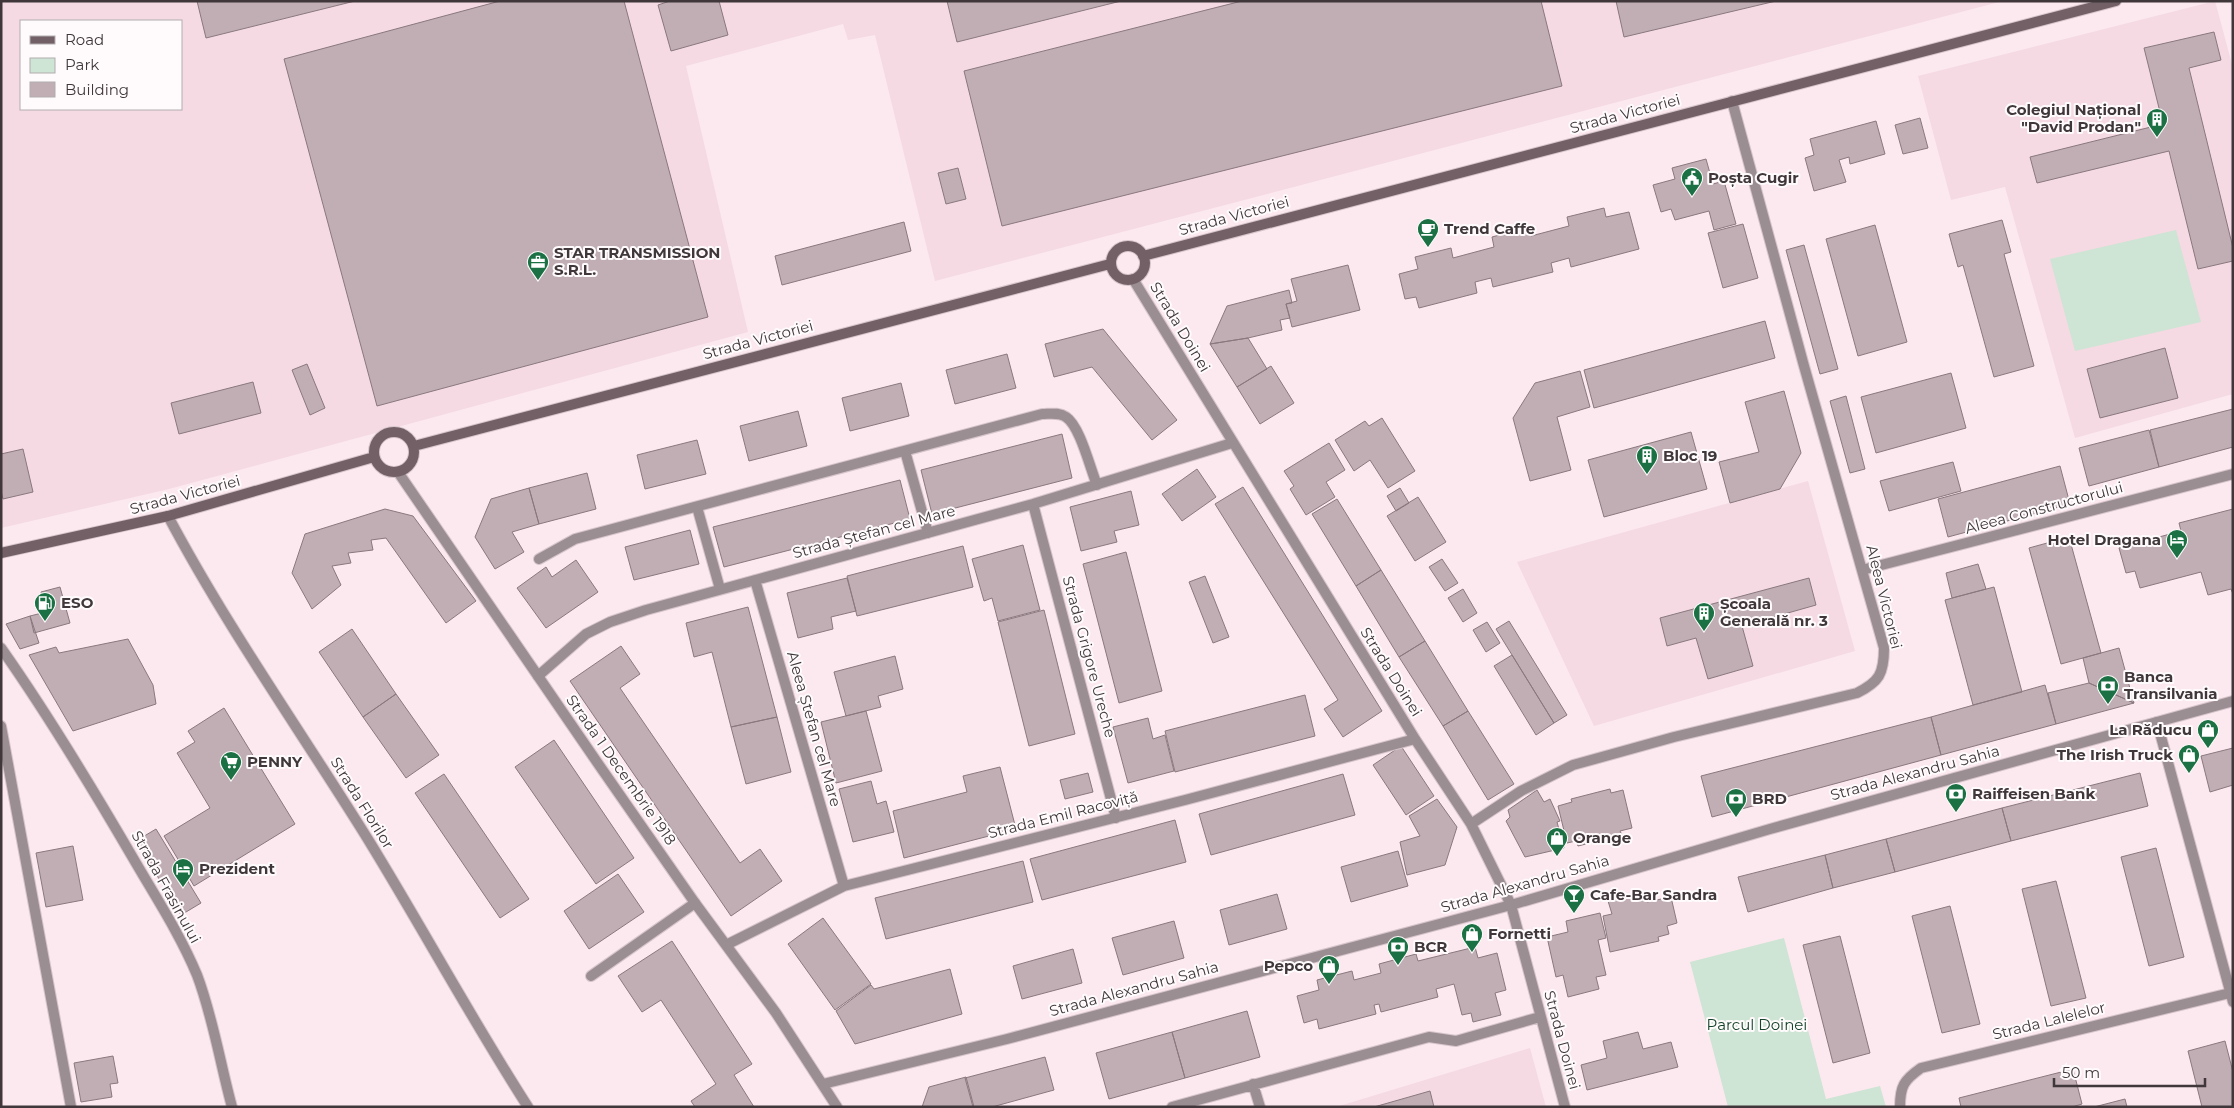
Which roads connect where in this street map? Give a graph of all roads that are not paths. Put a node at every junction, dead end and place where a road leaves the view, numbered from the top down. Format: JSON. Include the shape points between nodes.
{"nodes":[{"id":1,"x":2116,"y":1,"type":"edge"},
{"id":2,"x":1732,"y":101,"type":"junction"},
{"id":3,"x":1143,"y":256,"type":"junction"},
{"id":4,"x":1110,"y":264,"type":"junction"},
{"id":5,"x":1133,"y":280,"type":"junction"},
{"id":6,"x":1232,"y":442,"type":"junction"},
{"id":7,"x":414,"y":446,"type":"junction"},
{"id":8,"x":905,"y":451,"type":"junction"},
{"id":9,"x":374,"y":457,"type":"junction"},
{"id":10,"x":398,"y":472,"type":"junction"},
{"id":11,"x":2233,"y":474,"type":"edge"},
{"id":12,"x":1097,"y":485,"type":"junction"},
{"id":13,"x":1033,"y":504,"type":"junction"},
{"id":14,"x":696,"y":507,"type":"junction"},
{"id":15,"x":168,"y":516,"type":"junction"},
{"id":16,"x":928,"y":532,"type":"junction"},
{"id":17,"x":1,"y":553,"type":"edge"},
{"id":18,"x":539,"y":559,"type":"dead end"},
{"id":19,"x":1862,"y":570,"type":"junction"},
{"id":20,"x":755,"y":580,"type":"junction"},
{"id":21,"x":720,"y":590,"type":"junction"},
{"id":22,"x":1,"y":648,"type":"edge"},
{"id":23,"x":538,"y":676,"type":"junction"},
{"id":24,"x":2233,"y":701,"type":"edge"},
{"id":25,"x":2157,"y":722,"type":"junction"},
{"id":26,"x":1,"y":726,"type":"edge"},
{"id":27,"x":1415,"y":739,"type":"junction"},
{"id":28,"x":1116,"y":818,"type":"junction"},
{"id":29,"x":1471,"y":824,"type":"junction"},
{"id":30,"x":844,"y":886,"type":"junction"},
{"id":31,"x":696,"y":903,"type":"junction"},
{"id":32,"x":1511,"y":905,"type":"junction"},
{"id":33,"x":728,"y":944,"type":"junction"},
{"id":34,"x":591,"y":976,"type":"dead end"},
{"id":35,"x":2232,"y":998,"type":"edge"},
{"id":36,"x":1540,"y":1017,"type":"junction"},
{"id":37,"x":823,"y":1084,"type":"junction"},
{"id":38,"x":1254,"y":1084,"type":"junction"},
{"id":39,"x":71,"y":1107,"type":"edge"},
{"id":40,"x":232,"y":1107,"type":"edge"},
{"id":41,"x":528,"y":1107,"type":"edge"},
{"id":42,"x":838,"y":1107,"type":"edge"},
{"id":43,"x":1172,"y":1107,"type":"edge"},
{"id":44,"x":1260,"y":1107,"type":"edge"},
{"id":45,"x":1564,"y":1107,"type":"edge"},
{"id":46,"x":1900,"y":1107,"type":"edge"}],
"edges":[{"from":1,"to":2,"type":"main road","name":"Strada Victoriei"},
{"from":2,"to":3,"type":"main road","name":"Strada Victoriei"},
{"from":2,"to":19,"type":"street","name":"Aleea Victoriei"},
{"from":3,"to":4,"type":"main road","via":[[1135,248],[1123,246],[1114,253]]},
{"from":3,"to":5,"type":"main road","via":[[1142,272]]},
{"from":4,"to":5,"type":"main road","via":[[1118,277]]},
{"from":4,"to":7,"type":"main road","name":"Strada Victoriei"},
{"from":5,"to":6,"type":"street","name":"Strada Doinei"},
{"from":6,"to":12,"type":"street","name":"Strada Ștefan cel Mare"},
{"from":6,"to":27,"type":"street","name":"Strada Doinei"},
{"from":7,"to":9,"type":"main road","via":[[406,436],[388,432],[378,440]]},
{"from":7,"to":10,"type":"main road","via":[[410,465]]},
{"from":8,"to":12,"type":"street","via":[[1042,414],[1059,414],[1074,425]]},
{"from":8,"to":14,"type":"street"},
{"from":8,"to":16,"type":"street"},
{"from":9,"to":10,"type":"main road","via":[[381,467]]},
{"from":9,"to":15,"type":"main road","name":"Strada Victoriei"},
{"from":10,"to":23,"type":"street","name":"Strada 1 Decembrie 1918"},
{"from":11,"to":19,"type":"street","name":"Aleea Constructorului"},
{"from":12,"to":13,"type":"street","name":"Strada Ștefan cel Mare"},
{"from":13,"to":16,"type":"street","name":"Strada Ștefan cel Mare"},
{"from":13,"to":28,"type":"street","name":"Strada Grigore Ureche"},
{"from":14,"to":18,"type":"street","via":[[576,539]]},
{"from":14,"to":21,"type":"street"},
{"from":15,"to":17,"type":"main road","name":"Strada Victoriei"},
{"from":15,"to":41,"type":"street","name":"Strada Florilor","via":[[195,568],[369,842]]},
{"from":16,"to":20,"type":"street","name":"Strada Ștefan cel Mare"},
{"from":19,"to":29,"type":"street","name":"Aleea Victoriei","via":[[1884,648],[1884,667],[1873,684],[1856,693],[1573,765],[1521,790]]},
{"from":20,"to":21,"type":"street","name":"Strada Ștefan cel Mare"},
{"from":20,"to":30,"type":"street","name":"Aleea Ștefan cel Mare"},
{"from":21,"to":23,"type":"street","name":"Strada Ștefan cel Mare","via":[[610,622],[586,634]]},
{"from":22,"to":40,"type":"street","name":"Strada Frasinului","via":[[87,779],[174,930],[196,974],[208,1008]]},
{"from":23,"to":31,"type":"street","name":"Strada 1 Decembrie 1918"},
{"from":24,"to":25,"type":"street","name":"Strada Alexandru Sahia"},
{"from":25,"to":32,"type":"street","name":"Strada Alexandru Sahia","via":[[1770,829]]},
{"from":25,"to":35,"type":"street"},
{"from":26,"to":39,"type":"street"},
{"from":27,"to":28,"type":"street","name":"Strada Emil Racoviță"},
{"from":27,"to":29,"type":"street","name":"Strada Doinei"},
{"from":28,"to":30,"type":"street","name":"Strada Emil Racoviță"},
{"from":29,"to":32,"type":"street","name":"Strada Doinei"},
{"from":30,"to":33,"type":"street","name":"Strada Emil Racoviță"},
{"from":31,"to":33,"type":"street","name":"Strada 1 Decembrie 1918"},
{"from":31,"to":34,"type":"street"},
{"from":32,"to":36,"type":"street","name":"Strada Doinei"},
{"from":32,"to":37,"type":"street","name":"Strada Alexandru Sahia"},
{"from":33,"to":37,"type":"street","name":"Strada 1 Decembrie 1918"},
{"from":35,"to":46,"type":"street","name":"Strada Lalelelor","via":[[1921,1068],[1900,1090]]},
{"from":36,"to":38,"type":"street","via":[[1456,1041],[1429,1037]]},
{"from":36,"to":45,"type":"street","name":"Strada Doinei"},
{"from":37,"to":42,"type":"street","name":"Strada 1 Decembrie 1918"},
{"from":38,"to":43,"type":"street"},
{"from":38,"to":44,"type":"street"}]}
